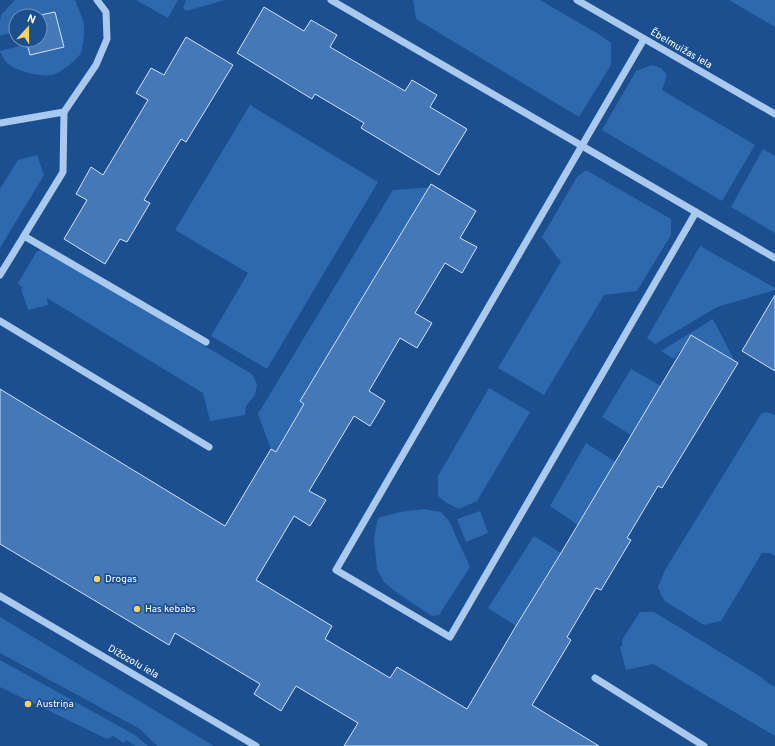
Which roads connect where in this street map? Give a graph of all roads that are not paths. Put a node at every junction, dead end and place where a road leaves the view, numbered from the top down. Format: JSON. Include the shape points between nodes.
{"nodes":[{"id":1,"x":97,"y":0,"type":"edge"},
{"id":2,"x":331,"y":0,"type":"edge"},
{"id":3,"x":577,"y":0,"type":"edge"},
{"id":4,"x":644,"y":39,"type":"junction"},
{"id":5,"x":64,"y":112,"type":"junction"},
{"id":6,"x":775,"y":114,"type":"edge"},
{"id":7,"x":0,"y":123,"type":"edge"},
{"id":8,"x":582,"y":146,"type":"junction"},
{"id":9,"x":696,"y":212,"type":"junction"},
{"id":10,"x":24,"y":236,"type":"junction"},
{"id":11,"x":775,"y":258,"type":"edge"},
{"id":12,"x":0,"y":275,"type":"edge"},
{"id":13,"x":0,"y":321,"type":"edge"},
{"id":14,"x":206,"y":342,"type":"dead end"},
{"id":15,"x":209,"y":447,"type":"dead end"},
{"id":16,"x":0,"y":596,"type":"edge"},
{"id":17,"x":595,"y":678,"type":"dead end"},
{"id":18,"x":256,"y":746,"type":"edge"},
{"id":19,"x":704,"y":746,"type":"edge"}],
"edges":[{"from":1,"to":5,"type":"street","via":[[106,12],[107,39],[96,65]]},
{"from":2,"to":8,"type":"street"},
{"from":3,"to":4,"type":"street","name":"Ēbelmuižas iela"},
{"from":4,"to":6,"type":"street","name":"Ēbelmuižas iela"},
{"from":4,"to":8,"type":"street"},
{"from":5,"to":7,"type":"street"},
{"from":5,"to":10,"type":"street","via":[[63,172]]},
{"from":8,"to":9,"type":"street"},
{"from":8,"to":9,"type":"street","via":[[336,570],[450,637]]},
{"from":9,"to":11,"type":"street"},
{"from":10,"to":12,"type":"street"},
{"from":10,"to":14,"type":"street"},
{"from":13,"to":15,"type":"street"},
{"from":16,"to":18,"type":"street","name":"Dižozolu iela"},
{"from":17,"to":19,"type":"street"}]}
